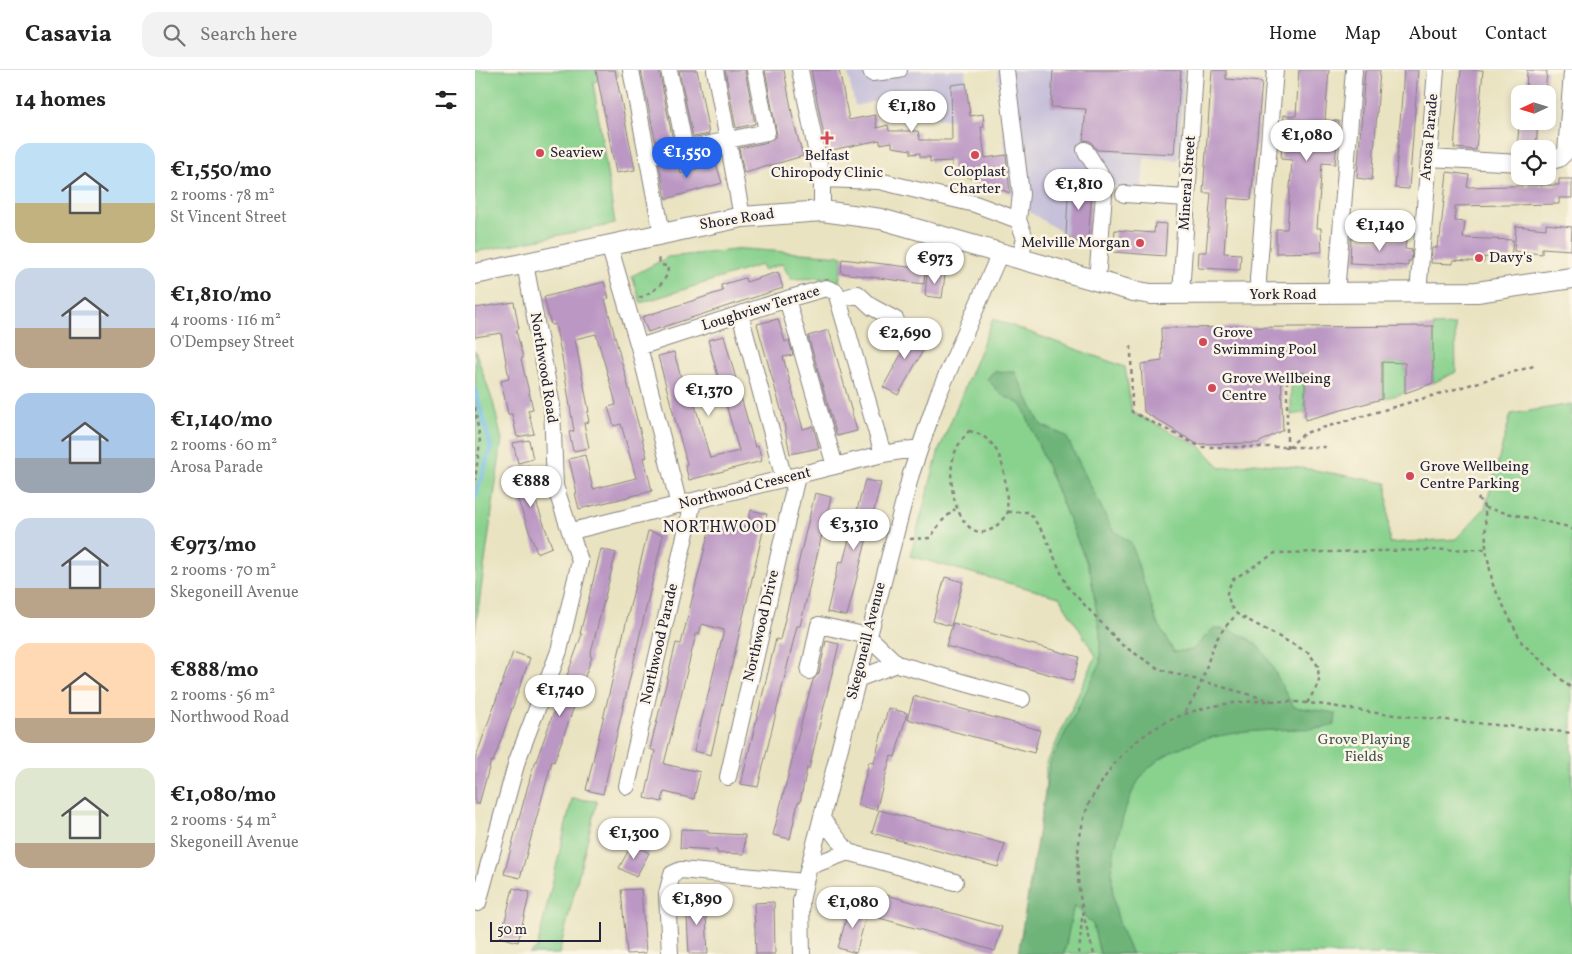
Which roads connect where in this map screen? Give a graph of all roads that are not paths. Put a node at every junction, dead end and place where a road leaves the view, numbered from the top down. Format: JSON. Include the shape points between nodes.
{"nodes":[{"id":1,"x":631,"y":70,"type":"edge"},
{"id":2,"x":669,"y":70,"type":"edge"},
{"id":3,"x":715,"y":70,"type":"edge"},
{"id":4,"x":755,"y":70,"type":"edge"},
{"id":5,"x":800,"y":70,"type":"edge"},
{"id":6,"x":871,"y":70,"type":"edge"},
{"id":7,"x":899,"y":70,"type":"edge"},
{"id":8,"x":1006,"y":70,"type":"edge"},
{"id":9,"x":1195,"y":70,"type":"edge"},
{"id":10,"x":1275,"y":70,"type":"edge"},
{"id":11,"x":1354,"y":70,"type":"edge"},
{"id":12,"x":1436,"y":70,"type":"edge"},
{"id":13,"x":1572,"y":72,"type":"edge"},
{"id":14,"x":728,"y":140,"type":"junction"},
{"id":15,"x":685,"y":149,"type":"junction"},
{"id":16,"x":1085,"y":150,"type":"dead end"},
{"id":17,"x":647,"y":156,"type":"junction"},
{"id":18,"x":1429,"y":158,"type":"junction"},
{"id":19,"x":1556,"y":160,"type":"edge"},
{"id":20,"x":1511,"y":163,"type":"edge"},
{"id":21,"x":822,"y":179,"type":"junction"},
{"id":22,"x":1124,"y":194,"type":"dead end"},
{"id":23,"x":1187,"y":198,"type":"junction"},
{"id":24,"x":822,"y":211,"type":"junction"},
{"id":25,"x":742,"y":217,"type":"junction"},
{"id":26,"x":1019,"y":220,"type":"junction"},
{"id":27,"x":661,"y":234,"type":"junction"},
{"id":28,"x":609,"y":246,"type":"junction"},
{"id":29,"x":1000,"y":253,"type":"junction"},
{"id":30,"x":1020,"y":258,"type":"junction"},
{"id":31,"x":525,"y":264,"type":"junction"},
{"id":32,"x":475,"y":274,"type":"edge"},
{"id":33,"x":1572,"y":278,"type":"edge"},
{"id":34,"x":1097,"y":280,"type":"junction"},
{"id":35,"x":1336,"y":294,"type":"junction"},
{"id":36,"x":1418,"y":294,"type":"junction"},
{"id":37,"x":1181,"y":295,"type":"junction"},
{"id":38,"x":1259,"y":295,"type":"junction"},
{"id":39,"x":787,"y":299,"type":"junction"},
{"id":40,"x":839,"y":300,"type":"junction"},
{"id":41,"x":740,"y":314,"type":"junction"},
{"id":42,"x":896,"y":320,"type":"dead end"},
{"id":43,"x":639,"y":346,"type":"junction"},
{"id":44,"x":919,"y":448,"type":"junction"},
{"id":45,"x":883,"y":454,"type":"junction"},
{"id":46,"x":835,"y":466,"type":"junction"},
{"id":47,"x":790,"y":478,"type":"junction"},
{"id":48,"x":686,"y":503,"type":"junction"},
{"id":49,"x":572,"y":531,"type":"junction"},
{"id":50,"x":868,"y":636,"type":"junction"},
{"id":51,"x":897,"y":664,"type":"junction"},
{"id":52,"x":809,"y":670,"type":"dead end"},
{"id":53,"x":857,"y":679,"type":"junction"},
{"id":54,"x":1022,"y":699,"type":"dead end"},
{"id":55,"x":728,"y":777,"type":"dead end"},
{"id":56,"x":627,"y":786,"type":"dead end"},
{"id":57,"x":821,"y":819,"type":"junction"},
{"id":58,"x":848,"y":852,"type":"junction"},
{"id":59,"x":807,"y":874,"type":"junction"},
{"id":60,"x":955,"y":882,"type":"dead end"},
{"id":61,"x":478,"y":903,"type":"dead end"},
{"id":62,"x":670,"y":954,"type":"edge"},
{"id":63,"x":802,"y":954,"type":"edge"}],
"edges":[{"from":1,"to":17,"type":"street"},
{"from":2,"to":15,"type":"street"},
{"from":3,"to":14,"type":"street"},
{"from":4,"to":14,"type":"street","via":[[767,132]]},
{"from":5,"to":21,"type":"street"},
{"from":6,"to":7,"type":"street","via":[[872,73]]},
{"from":8,"to":26,"type":"street","via":[[1021,194]]},
{"from":9,"to":23,"type":"street","name":"Mineral Street"},
{"from":10,"to":38,"type":"street"},
{"from":11,"to":35,"type":"street"},
{"from":12,"to":18,"type":"street","name":"Arosa Parade"},
{"from":13,"to":19,"type":"street","via":[[1566,152]]},
{"from":14,"to":15,"type":"street"},
{"from":14,"to":25,"type":"street"},
{"from":15,"to":17,"type":"street"},
{"from":16,"to":34,"type":"street","via":[[1105,182]]},
{"from":17,"to":27,"type":"street"},
{"from":18,"to":20,"type":"street"},
{"from":18,"to":36,"type":"street","name":"Arosa Parade"},
{"from":21,"to":24,"type":"street"},
{"from":21,"to":26,"type":"street","via":[[879,181],[975,204]]},
{"from":22,"to":23,"type":"street"},
{"from":23,"to":37,"type":"street","name":"Mineral Street"},
{"from":24,"to":25,"type":"main road","name":"Shore Road"},
{"from":24,"to":29,"type":"main road","name":"Shore Road","via":[[881,219]]},
{"from":25,"to":27,"type":"main road","name":"Shore Road"},
{"from":26,"to":30,"type":"street","via":[[1025,238]]},
{"from":27,"to":28,"type":"main road","name":"Shore Road"},
{"from":28,"to":31,"type":"main road","name":"Shore Road"},
{"from":28,"to":43,"type":"street","name":"Northwood Parade"},
{"from":29,"to":30,"type":"main road","name":"York Road"},
{"from":29,"to":44,"type":"street","name":"Skegoneill Avenue","via":[[938,395]]},
{"from":30,"to":34,"type":"main road","name":"York Road"},
{"from":31,"to":32,"type":"main road","name":"Shore Road"},
{"from":31,"to":49,"type":"street","name":"Northwood Road","via":[[552,406],[555,486]]},
{"from":33,"to":36,"type":"main road","name":"York Road","via":[[1477,292]]},
{"from":34,"to":37,"type":"main road","name":"York Road","via":[[1142,293]]},
{"from":35,"to":36,"type":"main road","name":"York Road"},
{"from":35,"to":38,"type":"main road","name":"York Road"},
{"from":37,"to":38,"type":"main road","name":"York Road"},
{"from":39,"to":40,"type":"street","name":"Loughview Terrace","via":[[826,288],[836,292]]},
{"from":39,"to":41,"type":"street","name":"Loughview Terrace"},
{"from":39,"to":46,"type":"street"},
{"from":40,"to":42,"type":"street","via":[[858,294],[872,307]]},
{"from":40,"to":45,"type":"street","name":"Loughview Terrace"},
{"from":41,"to":43,"type":"street","name":"Loughview Terrace"},
{"from":41,"to":47,"type":"street","name":"Northwood Drive"},
{"from":43,"to":48,"type":"street","name":"Northwood Parade"},
{"from":44,"to":45,"type":"street","name":"Northwood Crescent"},
{"from":44,"to":50,"type":"street","name":"Skegoneill Avenue"},
{"from":45,"to":46,"type":"street","name":"Northwood Crescent"},
{"from":46,"to":47,"type":"street","name":"Northwood Crescent"},
{"from":47,"to":48,"type":"street","name":"Northwood Crescent"},
{"from":47,"to":55,"type":"street","name":"Northwood Drive"},
{"from":48,"to":49,"type":"street","name":"Northwood Crescent"},
{"from":48,"to":56,"type":"street","name":"Northwood Parade"},
{"from":49,"to":61,"type":"street","name":"Northwood Road","via":[[580,561],[559,651],[517,762]]},
{"from":50,"to":51,"type":"street"},
{"from":50,"to":52,"type":"street","via":[[819,625]]},
{"from":50,"to":53,"type":"street","name":"Skegoneill Avenue"},
{"from":51,"to":53,"type":"street"},
{"from":51,"to":54,"type":"street"},
{"from":53,"to":57,"type":"street","name":"Skegoneill Avenue"},
{"from":57,"to":58,"type":"street"},
{"from":57,"to":59,"type":"street","name":"Skegoneill Avenue"},
{"from":58,"to":59,"type":"street"},
{"from":58,"to":60,"type":"street"},
{"from":59,"to":62,"type":"street","via":[[681,870],[672,874],[667,894]]},
{"from":59,"to":63,"type":"street","name":"Skegoneill Avenue","via":[[801,901]]}]}
